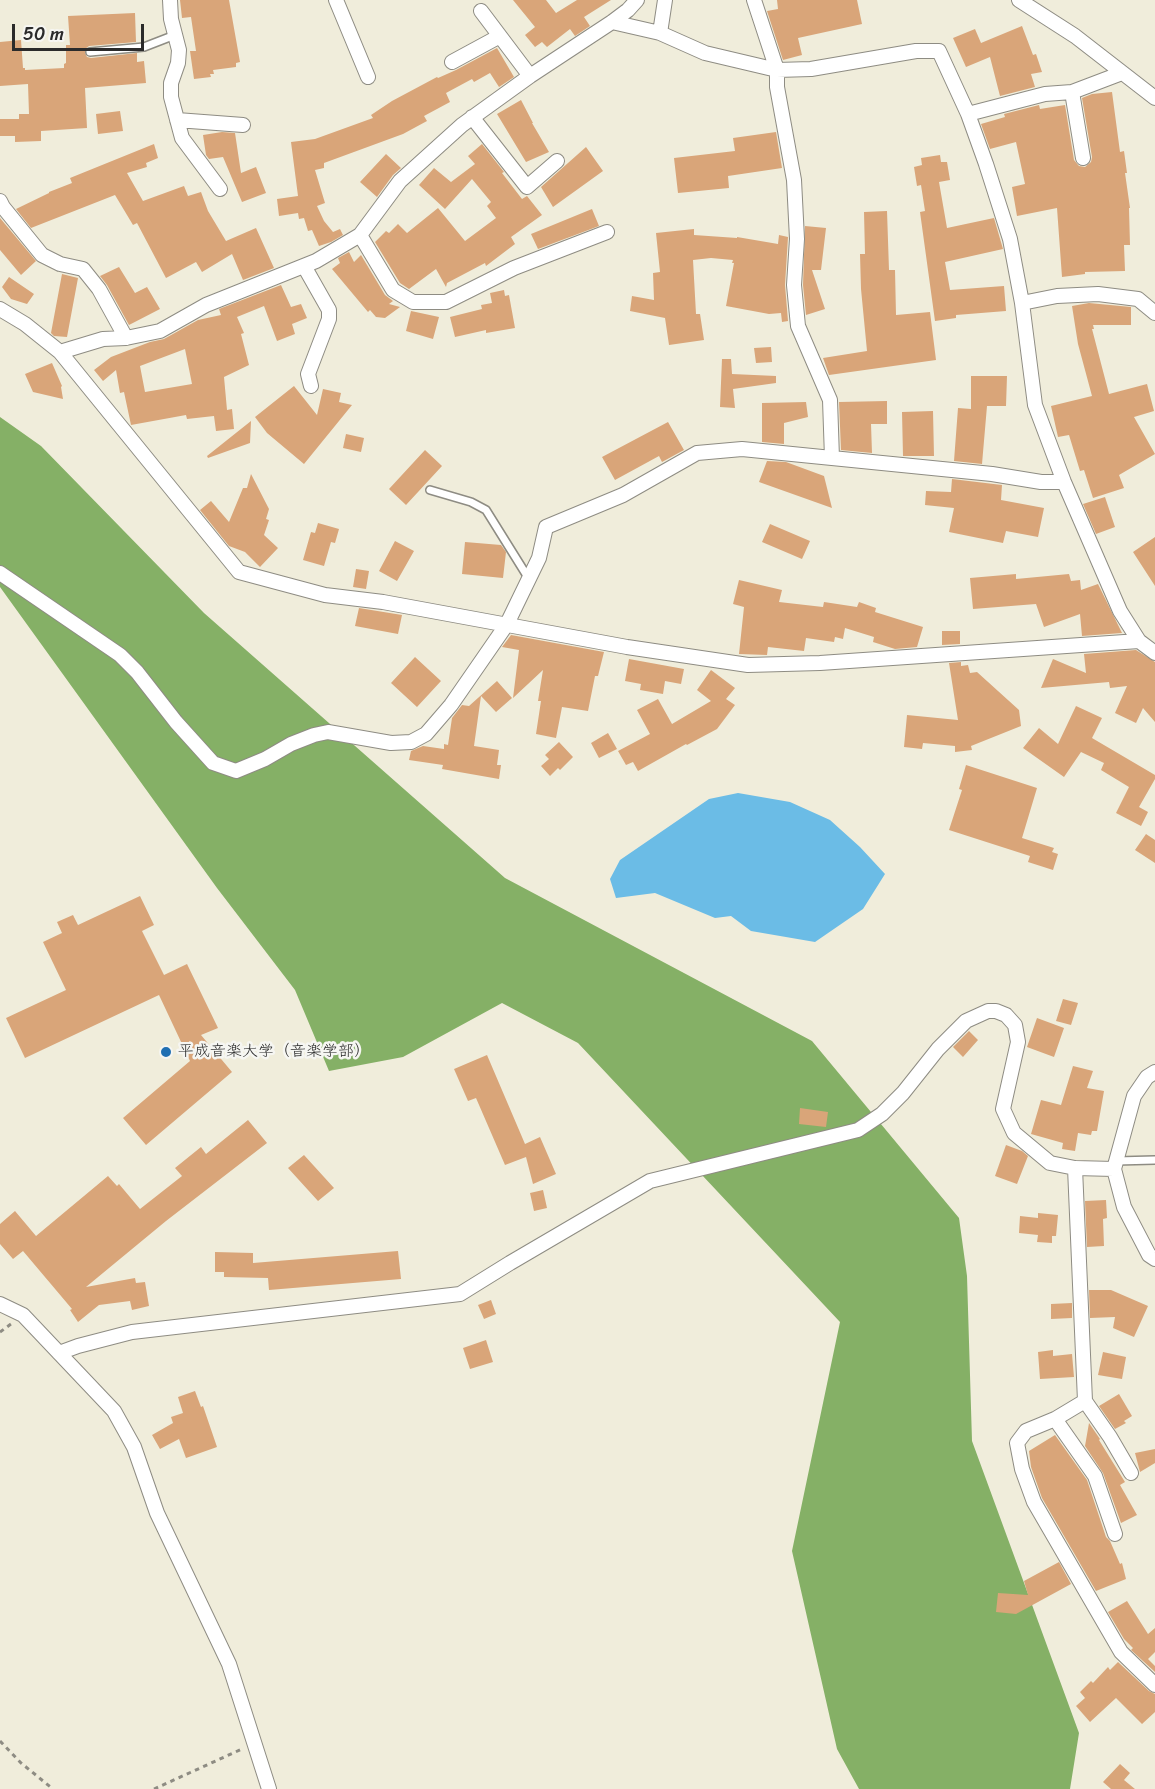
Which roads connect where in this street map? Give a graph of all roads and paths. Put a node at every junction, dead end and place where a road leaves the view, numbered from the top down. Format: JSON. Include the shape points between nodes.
{"nodes":[{"id":1,"x":170,"y":0,"type":"edge"},
{"id":2,"x":336,"y":0,"type":"edge"},
{"id":3,"x":637,"y":0,"type":"edge"},
{"id":4,"x":666,"y":0,"type":"edge"},
{"id":5,"x":754,"y":0,"type":"edge"},
{"id":6,"x":1019,"y":0,"type":"edge"},
{"id":7,"x":481,"y":10,"type":"dead end"},
{"id":8,"x":612,"y":22,"type":"junction"},
{"id":9,"x":660,"y":33,"type":"junction"},
{"id":10,"x":175,"y":35,"type":"junction"},
{"id":11,"x":500,"y":36,"type":"junction"},
{"id":12,"x":90,"y":52,"type":"dead end"},
{"id":13,"x":452,"y":62,"type":"dead end"},
{"id":14,"x":777,"y":70,"type":"junction"},
{"id":15,"x":1122,"y":73,"type":"junction"},
{"id":16,"x":530,"y":75,"type":"junction"},
{"id":17,"x":368,"y":77,"type":"dead end"},
{"id":18,"x":1072,"y":92,"type":"junction"},
{"id":19,"x":1155,"y":98,"type":"edge"},
{"id":20,"x":968,"y":114,"type":"junction"},
{"id":21,"x":472,"y":117,"type":"junction"},
{"id":22,"x":177,"y":120,"type":"junction"},
{"id":23,"x":243,"y":125,"type":"dead end"},
{"id":24,"x":1083,"y":158,"type":"dead end"},
{"id":25,"x":556,"y":161,"type":"dead end"},
{"id":26,"x":220,"y":189,"type":"dead end"},
{"id":27,"x":0,"y":201,"type":"edge"},
{"id":28,"x":607,"y":232,"type":"dead end"},
{"id":29,"x":360,"y":235,"type":"junction"},
{"id":30,"x":304,"y":266,"type":"junction"},
{"id":31,"x":1022,"y":303,"type":"junction"},
{"id":32,"x":0,"y":309,"type":"edge"},
{"id":33,"x":1155,"y":314,"type":"edge"},
{"id":34,"x":126,"y":338,"type":"junction"},
{"id":35,"x":60,"y":352,"type":"junction"},
{"id":36,"x":310,"y":386,"type":"dead end"},
{"id":37,"x":832,"y":458,"type":"junction"},
{"id":38,"x":1064,"y":482,"type":"junction"},
{"id":39,"x":430,"y":490,"type":"dead end"},
{"id":40,"x":0,"y":573,"type":"edge"},
{"id":41,"x":529,"y":579,"type":"junction"},
{"id":42,"x":507,"y":624,"type":"junction"},
{"id":43,"x":1139,"y":640,"type":"junction"},
{"id":44,"x":1155,"y":653,"type":"edge"},
{"id":45,"x":1155,"y":1072,"type":"edge"},
{"id":46,"x":1155,"y":1160,"type":"edge"},
{"id":47,"x":1115,"y":1165,"type":"junction"},
{"id":48,"x":1075,"y":1168,"type":"junction"},
{"id":49,"x":1155,"y":1259,"type":"edge"},
{"id":50,"x":0,"y":1304,"type":"edge"},
{"id":51,"x":59,"y":1353,"type":"junction"},
{"id":52,"x":1085,"y":1401,"type":"junction"},
{"id":53,"x":1055,"y":1419,"type":"junction"},
{"id":54,"x":1131,"y":1473,"type":"dead end"},
{"id":55,"x":1115,"y":1534,"type":"dead end"},
{"id":56,"x":1155,"y":1685,"type":"edge"},
{"id":57,"x":0,"y":1741,"type":"edge"},
{"id":58,"x":254,"y":1743,"type":"junction"},
{"id":59,"x":53,"y":1789,"type":"edge"},
{"id":60,"x":154,"y":1789,"type":"edge"},
{"id":61,"x":269,"y":1789,"type":"edge"}],
"edges":[{"from":1,"to":10,"type":"street"},
{"from":2,"to":17,"type":"street"},
{"from":3,"to":8,"type":"street"},
{"from":4,"to":9,"type":"street"},
{"from":5,"to":14,"type":"street"},
{"from":6,"to":15,"type":"street","via":[[1075,36]]},
{"from":7,"to":11,"type":"street"},
{"from":8,"to":9,"type":"street"},
{"from":8,"to":16,"type":"street"},
{"from":9,"to":14,"type":"street","via":[[705,53]]},
{"from":10,"to":12,"type":"lane","via":[[144,47]]},
{"from":10,"to":22,"type":"street","via":[[179,50],[171,98]]},
{"from":11,"to":13,"type":"street"},
{"from":11,"to":16,"type":"street"},
{"from":14,"to":20,"type":"street","via":[[939,51]]},
{"from":14,"to":37,"type":"street","via":[[794,180],[798,326],[830,400]]},
{"from":15,"to":18,"type":"street"},
{"from":15,"to":19,"type":"street"},
{"from":16,"to":21,"type":"street"},
{"from":18,"to":20,"type":"street","via":[[1045,94]]},
{"from":18,"to":24,"type":"street"},
{"from":20,"to":31,"type":"street","via":[[1010,239]]},
{"from":21,"to":25,"type":"street","via":[[527,187]]},
{"from":21,"to":29,"type":"street","via":[[399,181]]},
{"from":22,"to":23,"type":"street"},
{"from":22,"to":26,"type":"street","via":[[182,138]]},
{"from":27,"to":34,"type":"street","via":[[42,255],[83,269]]},
{"from":28,"to":29,"type":"street","via":[[513,268],[446,302],[413,302],[393,290]]},
{"from":29,"to":30,"type":"street"},
{"from":30,"to":34,"type":"street","via":[[206,305],[160,331]]},
{"from":30,"to":36,"type":"street","via":[[329,310],[308,374]]},
{"from":31,"to":33,"type":"street","via":[[1098,294],[1138,300]]},
{"from":31,"to":38,"type":"street","via":[[1035,405]]},
{"from":32,"to":35,"type":"street"},
{"from":34,"to":35,"type":"street","via":[[103,339]]},
{"from":35,"to":42,"type":"street","via":[[239,572],[325,595]]},
{"from":37,"to":38,"type":"street"},
{"from":37,"to":41,"type":"street","via":[[742,449],[697,453],[623,495],[546,527]]},
{"from":38,"to":43,"type":"street","via":[[1120,610]]},
{"from":39,"to":41,"type":"lane","via":[[471,501],[486,510]]},
{"from":40,"to":42,"type":"street","via":[[120,655],[213,763],[236,771],[291,744],[328,732],[391,743],[411,742],[426,734]]},
{"from":41,"to":42,"type":"street"},
{"from":42,"to":43,"type":"street","via":[[748,665]]},
{"from":43,"to":44,"type":"street"},
{"from":45,"to":47,"type":"street","via":[[1134,1096]]},
{"from":46,"to":47,"type":"lane"},
{"from":47,"to":48,"type":"street"},
{"from":47,"to":49,"type":"street","via":[[1124,1207],[1149,1255]]},
{"from":48,"to":51,"type":"street","via":[[1050,1163],[1014,1133],[1003,1109],[1018,1042],[1015,1025],[1006,1015],[988,1011],[966,1021],[938,1048],[903,1093],[858,1130],[650,1181],[460,1294],[132,1332]]},
{"from":48,"to":52,"type":"street"},
{"from":50,"to":51,"type":"street","via":[[23,1315]]},
{"from":51,"to":58,"type":"street","via":[[114,1411],[134,1447],[157,1513],[229,1664]]},
{"from":52,"to":53,"type":"street"},
{"from":52,"to":54,"type":"street"},
{"from":53,"to":55,"type":"street","via":[[1095,1476]]},
{"from":53,"to":56,"type":"street","via":[[1026,1431],[1017,1443],[1034,1502],[1121,1652]]},
{"from":57,"to":59,"type":"path"},
{"from":58,"to":60,"type":"path"},
{"from":58,"to":61,"type":"street"}]}
